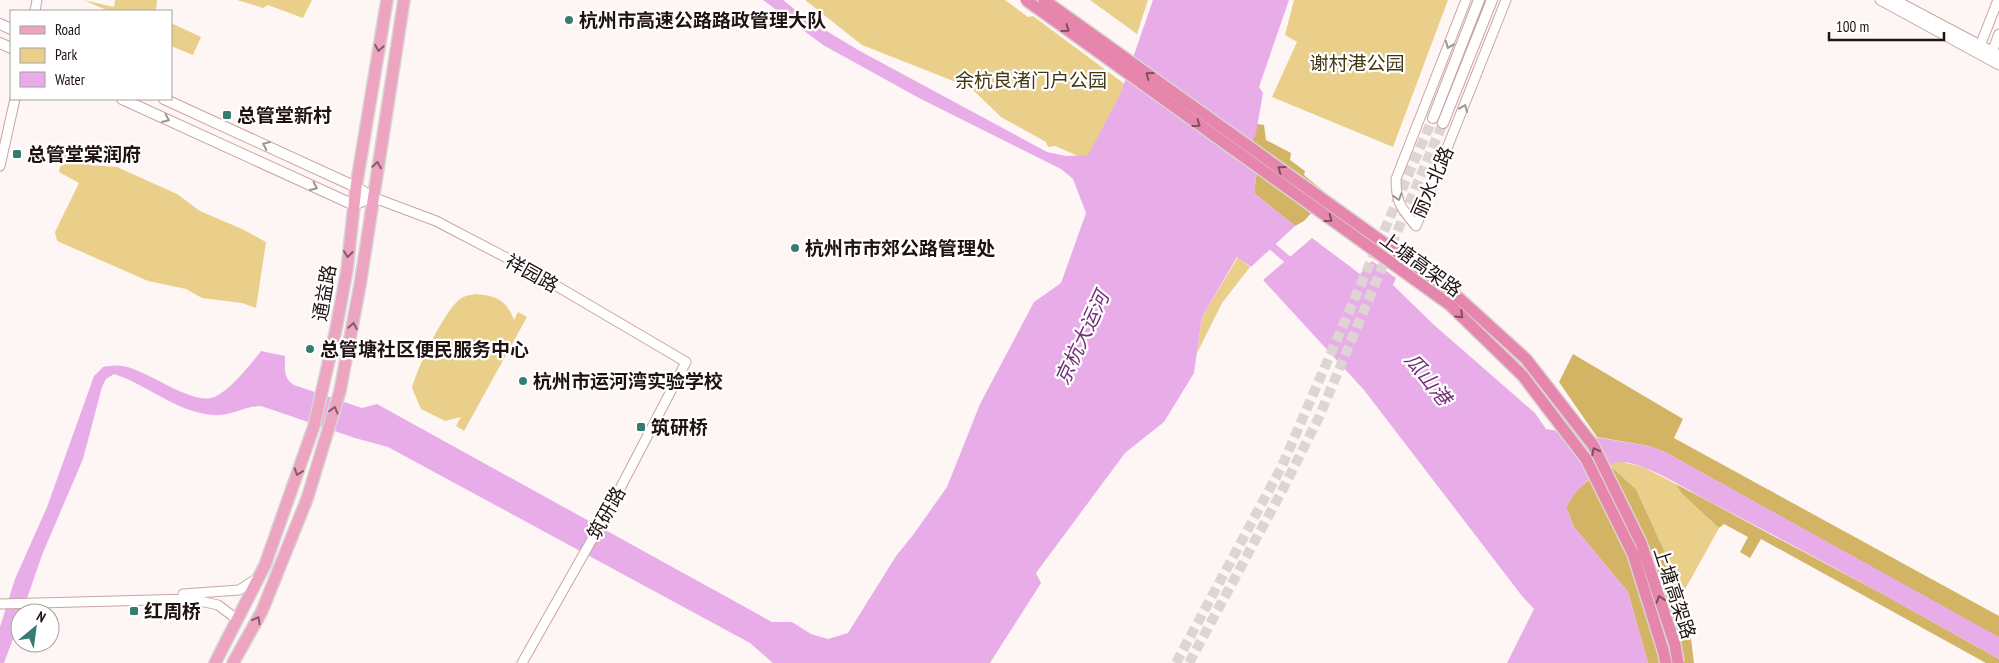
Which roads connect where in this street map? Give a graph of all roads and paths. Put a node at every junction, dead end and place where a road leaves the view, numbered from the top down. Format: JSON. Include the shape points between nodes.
{"nodes":[{"id":1,"x":387,"y":0,"type":"edge"},
{"id":2,"x":404,"y":0,"type":"edge"},
{"id":3,"x":1026,"y":0,"type":"edge"},
{"id":4,"x":1044,"y":0,"type":"edge"},
{"id":5,"x":1466,"y":0,"type":"edge"},
{"id":6,"x":1479,"y":0,"type":"edge"},
{"id":7,"x":1492,"y":0,"type":"edge"},
{"id":8,"x":1506,"y":0,"type":"edge"},
{"id":9,"x":1880,"y":0,"type":"edge"},
{"id":10,"x":1894,"y":0,"type":"edge"},
{"id":11,"x":1998,"y":0,"type":"edge"},
{"id":12,"x":1999,"y":34,"type":"edge"},
{"id":13,"x":1980,"y":46,"type":"junction"},
{"id":14,"x":1996,"y":54,"type":"edge"},
{"id":15,"x":1983,"y":57,"type":"junction"},
{"id":16,"x":1999,"y":66,"type":"edge"},
{"id":17,"x":15,"y":100,"type":"edge"},
{"id":18,"x":124,"y":100,"type":"edge"},
{"id":19,"x":166,"y":100,"type":"edge"},
{"id":20,"x":1433,"y":118,"type":"tunnel mouth"},
{"id":21,"x":1443,"y":123,"type":"tunnel mouth"},
{"id":22,"x":0,"y":166,"type":"edge"},
{"id":23,"x":356,"y":187,"type":"junction"},
{"id":24,"x":372,"y":197,"type":"junction"},
{"id":25,"x":354,"y":205,"type":"junction"},
{"id":26,"x":686,"y":362,"type":"joint"},
{"id":27,"x":260,"y":575,"type":"junction"},
{"id":28,"x":169,"y":599,"type":"junction"},
{"id":29,"x":0,"y":604,"type":"edge"},
{"id":30,"x":238,"y":620,"type":"junction"},
{"id":31,"x":215,"y":663,"type":"edge"},
{"id":32,"x":233,"y":663,"type":"edge"},
{"id":33,"x":522,"y":663,"type":"edge"},
{"id":34,"x":1666,"y":663,"type":"edge"},
{"id":35,"x":1678,"y":663,"type":"edge"}],
"edges":[{"from":1,"to":23,"type":"main road","name":"通益路","one_way":true},
{"from":24,"to":2,"type":"main road","name":"通益路","one_way":true},
{"from":3,"to":34,"type":"highway","name":"上塘高架路","one_way":true,"bridge":true,"via":[[1450,305],[1523,376],[1586,459],[1633,554]]},
{"from":35,"to":4,"type":"highway","name":"上塘高架路","one_way":true,"bridge":true,"via":[[1641,543],[1593,445],[1526,359],[1450,290]]},
{"from":5,"to":8,"type":"street","name":"丽水北路","one_way":true,"via":[[1396,179],[1396,197],[1416,226]]},
{"from":6,"to":20,"type":"main road","name":"丽水北路"},
{"from":7,"to":21,"type":"main road","name":"丽水北路"},
{"from":9,"to":15,"type":"street"},
{"from":10,"to":13,"type":"street"},
{"from":11,"to":13,"type":"street"},
{"from":12,"to":14,"type":"street"},
{"from":13,"to":14,"type":"street"},
{"from":14,"to":15,"type":"street"},
{"from":15,"to":16,"type":"street"},
{"from":17,"to":22,"type":"street"},
{"from":18,"to":25,"type":"main road","one_way":true},
{"from":23,"to":19,"type":"main road","name":"祥园路","one_way":true},
{"from":23,"to":24,"type":"main road","name":"祥园路"},
{"from":23,"to":25,"type":"main road","name":"通益路"},
{"from":24,"to":25,"type":"main road"},
{"from":24,"to":26,"type":"street","name":"祥园路","via":[[436,221],[526,268]]},
{"from":32,"to":24,"type":"main road","name":"通益路","one_way":true,"via":[[262,611],[277,575],[308,499],[329,429],[340,391],[360,285]]},
{"from":25,"to":27,"type":"main road","name":"通益路","one_way":true,"via":[[346,270],[324,389],[314,426]]},
{"from":26,"to":33,"type":"street","name":"筑研路","via":[[612,504]]},
{"from":27,"to":28,"type":"street","via":[[239,590],[177,594]]},
{"from":27,"to":30,"type":"main road","name":"通益路"},
{"from":28,"to":29,"type":"street"},
{"from":28,"to":30,"type":"street","via":[[192,599],[218,605]]},
{"from":30,"to":31,"type":"main road","name":"通益路"}]}
